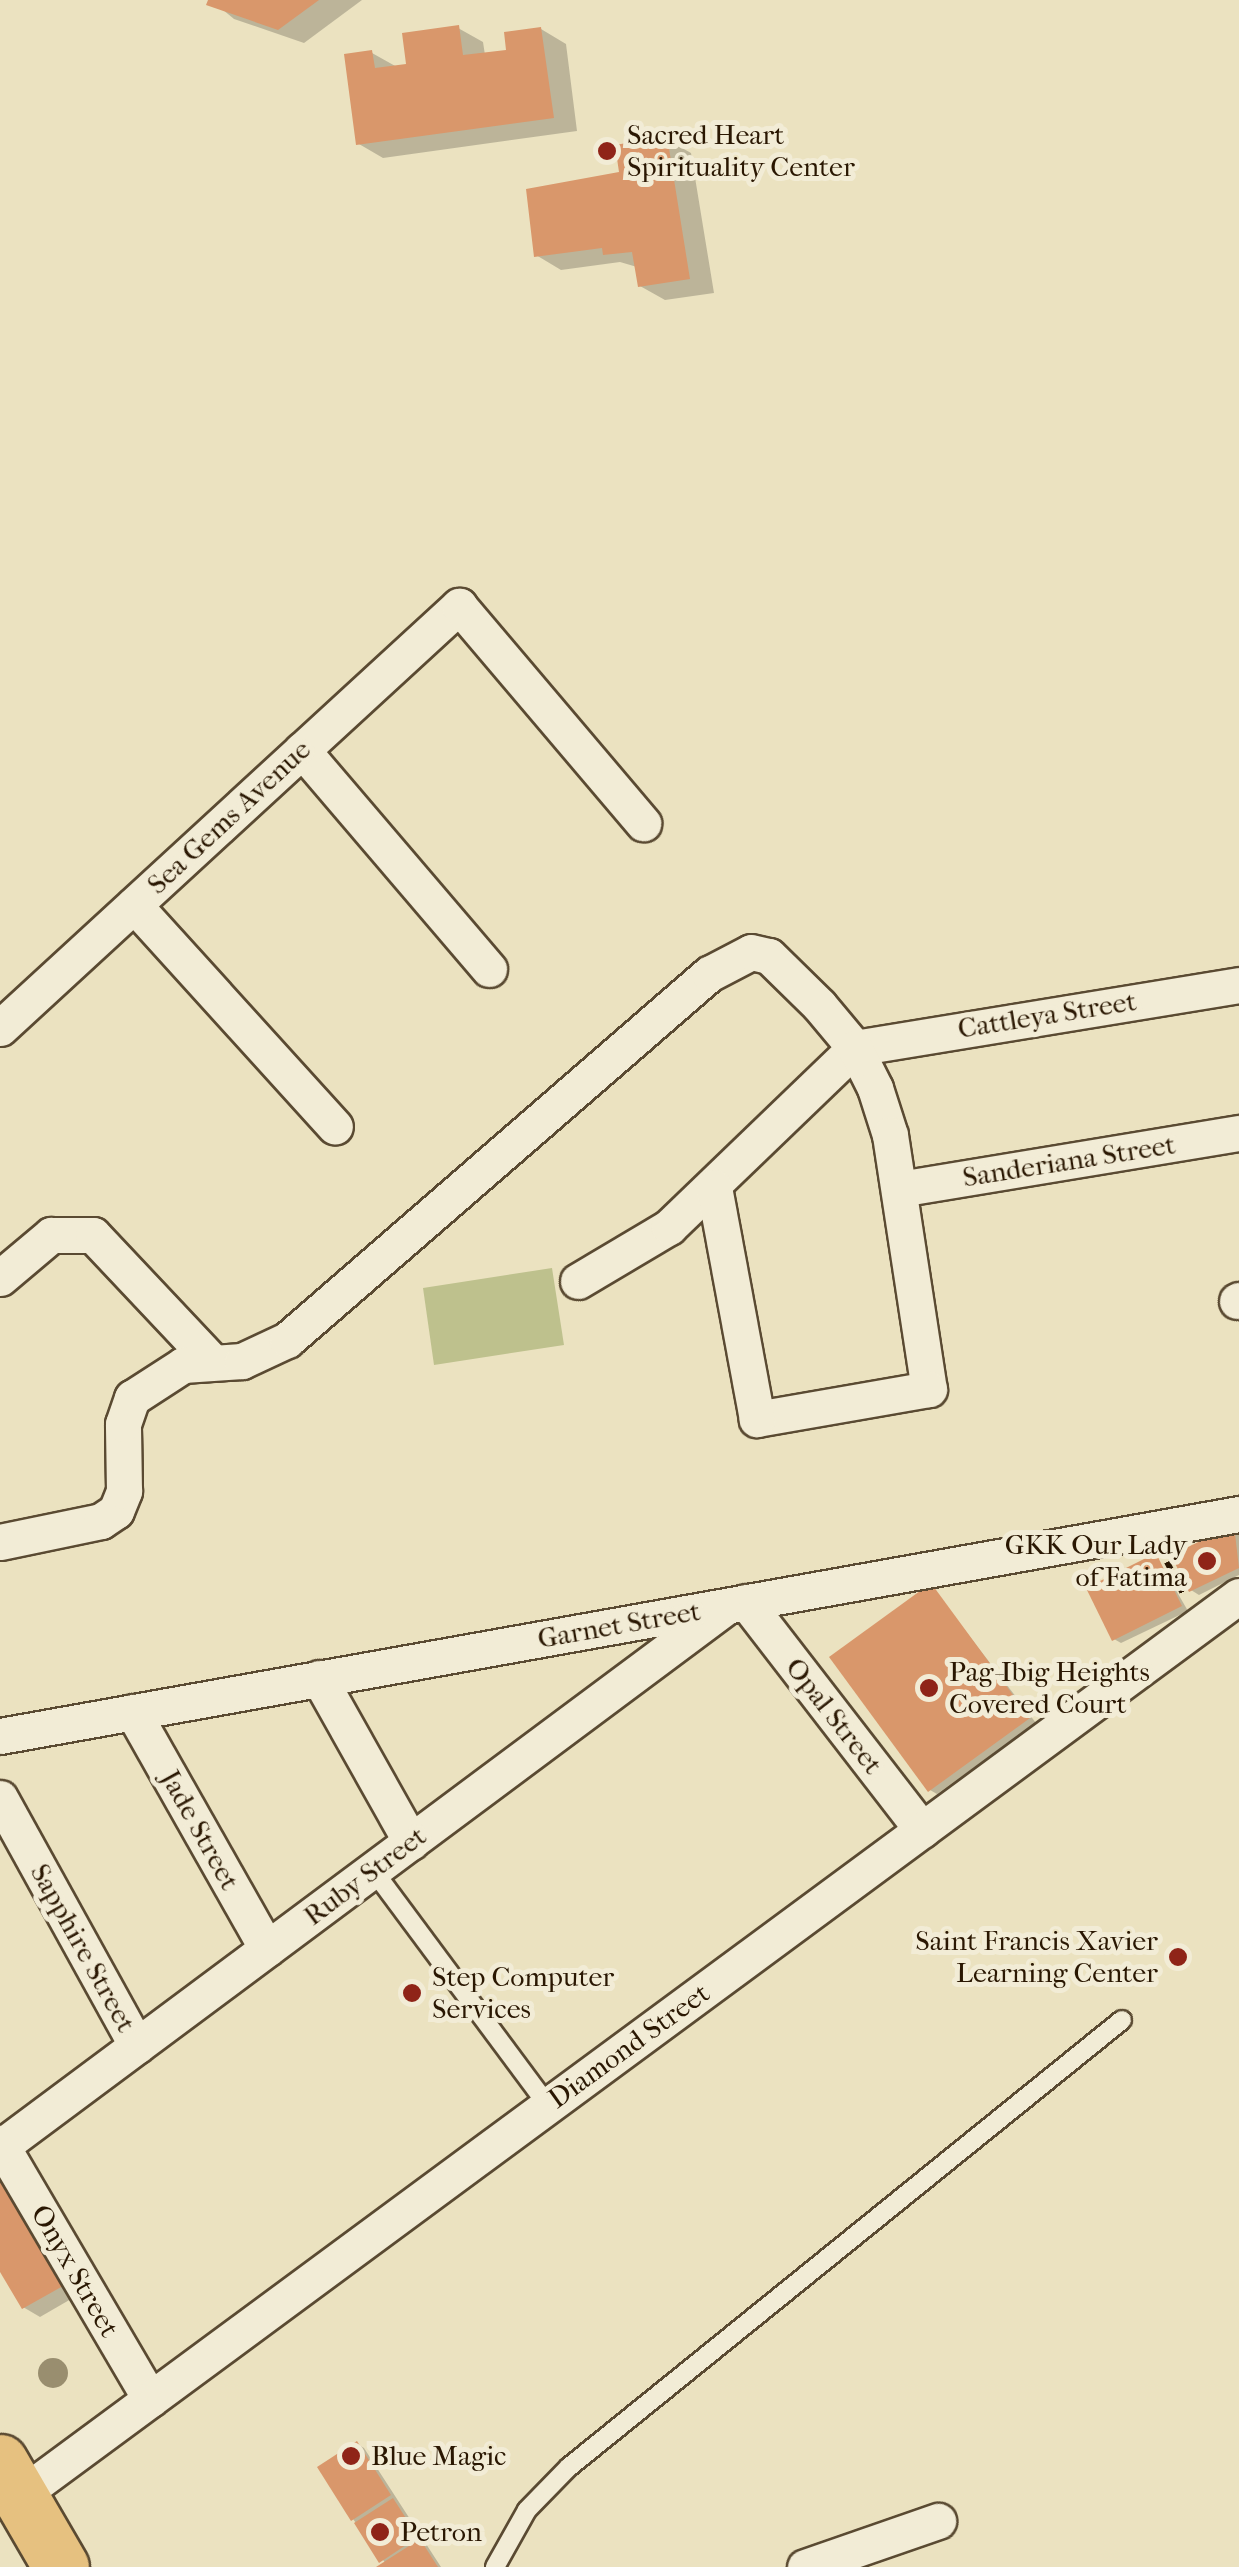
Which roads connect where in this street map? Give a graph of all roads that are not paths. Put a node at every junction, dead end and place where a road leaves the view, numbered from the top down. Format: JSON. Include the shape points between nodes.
{"nodes":[{"id":1,"x":302,"y":750,"type":"junction"},
{"id":2,"x":642,"y":824,"type":"dead end"},
{"id":3,"x":134,"y":904,"type":"junction"},
{"id":4,"x":489,"y":969,"type":"dead end"},
{"id":5,"x":1239,"y":985,"type":"edge"},
{"id":6,"x":0,"y":1028,"type":"edge"},
{"id":7,"x":855,"y":1048,"type":"junction"},
{"id":8,"x":336,"y":1127,"type":"dead end"},
{"id":9,"x":1239,"y":1134,"type":"edge"},
{"id":10,"x":714,"y":1186,"type":"junction"},
{"id":11,"x":900,"y":1188,"type":"junction"},
{"id":12,"x":0,"y":1278,"type":"edge"},
{"id":13,"x":578,"y":1281,"type":"dead end"},
{"id":14,"x":210,"y":1359,"type":"junction"},
{"id":15,"x":1239,"y":1514,"type":"edge"},
{"id":16,"x":0,"y":1542,"type":"edge"},
{"id":17,"x":1239,"y":1596,"type":"edge"},
{"id":18,"x":738,"y":1604,"type":"junction"},
{"id":19,"x":319,"y":1678,"type":"junction"},
{"id":20,"x":133,"y":1712,"type":"junction"},
{"id":21,"x":0,"y":1736,"type":"edge"},
{"id":22,"x":0,"y":1798,"type":"edge"},
{"id":23,"x":922,"y":1830,"type":"junction"},
{"id":24,"x":411,"y":1842,"type":"junction"},
{"id":25,"x":373,"y":1870,"type":"junction"},
{"id":26,"x":266,"y":1949,"type":"junction"},
{"id":27,"x":1122,"y":2020,"type":"dead end"},
{"id":28,"x":137,"y":2046,"type":"junction"},
{"id":29,"x":548,"y":2106,"type":"junction"},
{"id":30,"x":1,"y":2144,"type":"edge"},
{"id":31,"x":150,"y":2399,"type":"junction"},
{"id":32,"x":10,"y":2479,"type":"edge"},
{"id":33,"x":938,"y":2521,"type":"dead end"},
{"id":34,"x":61,"y":2567,"type":"edge"},
{"id":35,"x":495,"y":2567,"type":"edge"},
{"id":36,"x":805,"y":2567,"type":"edge"}],
"edges":[{"from":1,"to":2,"type":"street","name":"Sea Gems Avenue","via":[[458,606]]},
{"from":1,"to":3,"type":"street","name":"Sea Gems Avenue"},
{"from":1,"to":4,"type":"street"},
{"from":3,"to":6,"type":"street","name":"Sea Gems Avenue"},
{"from":3,"to":8,"type":"street"},
{"from":5,"to":7,"type":"street","name":"Cattleya Street"},
{"from":7,"to":10,"type":"street"},
{"from":7,"to":11,"type":"street","via":[[890,1134]]},
{"from":7,"to":14,"type":"street","via":[[769,956],[732,958],[287,1340],[242,1361]]},
{"from":9,"to":11,"type":"street","name":"Sanderiana Street"},
{"from":10,"to":11,"type":"street","via":[[757,1419],[929,1389]]},
{"from":10,"to":13,"type":"street","via":[[643,1246]]},
{"from":12,"to":14,"type":"street","via":[[51,1235],[93,1235]]},
{"from":14,"to":16,"type":"street","via":[[158,1376],[132,1398],[123,1424],[124,1491],[116,1511],[101,1521]]},
{"from":15,"to":18,"type":"street","name":"Garnet Street"},
{"from":17,"to":23,"type":"street","name":"Diamond Street"},
{"from":18,"to":19,"type":"street","name":"Garnet Street"},
{"from":18,"to":23,"type":"street","name":"Opal Street"},
{"from":18,"to":24,"type":"street","name":"Ruby Street"},
{"from":19,"to":20,"type":"street","name":"Garnet Street"},
{"from":19,"to":24,"type":"street"},
{"from":20,"to":21,"type":"street","name":"Garnet Street"},
{"from":20,"to":26,"type":"street","name":"Jade Street"},
{"from":22,"to":28,"type":"street","name":"Sapphire Street"},
{"from":23,"to":29,"type":"street","name":"Diamond Street"},
{"from":24,"to":25,"type":"street","name":"Ruby Street"},
{"from":25,"to":26,"type":"street","name":"Ruby Street"},
{"from":25,"to":29,"type":"lane"},
{"from":26,"to":28,"type":"street","name":"Ruby Street"},
{"from":27,"to":35,"type":"lane","via":[[569,2467],[527,2510]]},
{"from":28,"to":30,"type":"street","name":"Ruby Street"},
{"from":29,"to":31,"type":"street","name":"Diamond Street"},
{"from":30,"to":31,"type":"street","name":"Onyx Street"},
{"from":31,"to":32,"type":"street","name":"Diamond Street"},
{"from":32,"to":34,"type":"main road"},
{"from":33,"to":36,"type":"street"}]}
